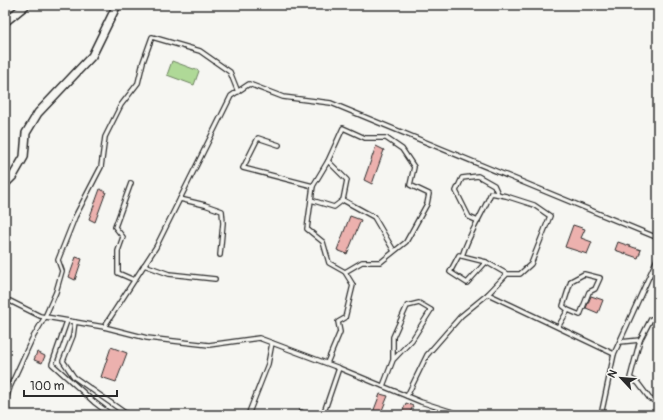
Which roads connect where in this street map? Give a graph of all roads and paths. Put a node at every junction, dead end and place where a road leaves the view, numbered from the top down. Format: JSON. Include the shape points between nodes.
{"nodes":[{"id":1,"x":26,"y":5,"type":"edge"},
{"id":2,"x":118,"y":5,"type":"edge"},
{"id":3,"x":5,"y":22,"type":"edge"},
{"id":4,"x":238,"y":92,"type":"junction"},
{"id":5,"x":279,"y":145,"type":"dead end"},
{"id":6,"x":328,"y":161,"type":"junction"},
{"id":7,"x":131,"y":183,"type":"dead end"},
{"id":8,"x":5,"y":184,"type":"edge"},
{"id":9,"x":313,"y":186,"type":"junction"},
{"id":10,"x":498,"y":194,"type":"junction"},
{"id":11,"x":180,"y":199,"type":"junction"},
{"id":12,"x":311,"y":200,"type":"junction"},
{"id":13,"x":343,"y":200,"type":"junction"},
{"id":14,"x":478,"y":221,"type":"junction"},
{"id":15,"x":658,"y":238,"type":"edge"},
{"id":16,"x":394,"y":252,"type":"junction"},
{"id":17,"x":220,"y":255,"type":"dead end"},
{"id":18,"x":462,"y":256,"type":"junction"},
{"id":19,"x":658,"y":257,"type":"edge"},
{"id":20,"x":486,"y":262,"type":"junction"},
{"id":21,"x":144,"y":265,"type":"junction"},
{"id":22,"x":345,"y":272,"type":"junction"},
{"id":23,"x":507,"y":274,"type":"junction"},
{"id":24,"x":215,"y":279,"type":"dead end"},
{"id":25,"x":134,"y":280,"type":"junction"},
{"id":26,"x":488,"y":294,"type":"junction"},
{"id":27,"x":5,"y":301,"type":"edge"},
{"id":28,"x":568,"y":310,"type":"junction"},
{"id":29,"x":45,"y":317,"type":"junction"},
{"id":30,"x":66,"y":321,"type":"junction"},
{"id":31,"x":658,"y":321,"type":"edge"},
{"id":32,"x":75,"y":322,"type":"junction"},
{"id":33,"x":104,"y":327,"type":"junction"},
{"id":34,"x":558,"y":327,"type":"junction"},
{"id":35,"x":640,"y":340,"type":"junction"},
{"id":36,"x":620,"y":342,"type":"junction"},
{"id":37,"x":272,"y":343,"type":"junction"},
{"id":38,"x":614,"y":354,"type":"junction"},
{"id":39,"x":393,"y":360,"type":"junction"},
{"id":40,"x":327,"y":364,"type":"junction"},
{"id":41,"x":339,"y":368,"type":"junction"},
{"id":42,"x":383,"y":386,"type":"junction"},
{"id":43,"x":408,"y":396,"type":"junction"},
{"id":44,"x":658,"y":402,"type":"edge"},
{"id":45,"x":5,"y":403,"type":"edge"},
{"id":46,"x":111,"y":415,"type":"edge"},
{"id":47,"x":128,"y":415,"type":"edge"},
{"id":48,"x":248,"y":415,"type":"edge"},
{"id":49,"x":322,"y":415,"type":"edge"},
{"id":50,"x":462,"y":415,"type":"edge"},
{"id":51,"x":601,"y":415,"type":"edge"}],
"edges":[{"from":1,"to":3,"type":"street"},
{"from":2,"to":8,"type":"street","via":[[92,56],[38,113],[26,133],[24,157]]},
{"from":4,"to":11,"type":"lane","via":[[231,96]]},
{"from":4,"to":15,"type":"lane","via":[[249,84],[283,97],[331,102]]},
{"from":4,"to":29,"type":"lane","via":[[230,72],[200,51],[152,37],[138,84],[121,105],[105,137],[101,167],[75,217],[58,260],[62,271]]},
{"from":5,"to":9,"type":"lane","via":[[258,138],[243,168]]},
{"from":6,"to":9,"type":"lane"},
{"from":6,"to":13,"type":"lane","via":[[347,180]]},
{"from":6,"to":16,"type":"lane","via":[[343,128],[365,138],[386,138],[402,149],[414,167],[410,185],[428,194],[427,204],[406,242]]},
{"from":7,"to":25,"type":"lane","via":[[115,227],[123,237],[118,250],[118,272]]},
{"from":9,"to":12,"type":"lane"},
{"from":10,"to":14,"type":"lane","via":[[491,193]]},
{"from":10,"to":14,"type":"lane","via":[[494,185],[478,176],[462,178],[456,192],[469,217]]},
{"from":10,"to":23,"type":"lane","via":[[534,206],[550,216],[531,264],[520,274]]},
{"from":11,"to":17,"type":"lane","via":[[222,211]]},
{"from":11,"to":21,"type":"lane"},
{"from":12,"to":13,"type":"lane","via":[[334,207]]},
{"from":12,"to":22,"type":"lane","via":[[307,229],[322,242],[329,263]]},
{"from":13,"to":16,"type":"lane","via":[[374,217]]},
{"from":14,"to":18,"type":"lane","via":[[467,240]]},
{"from":16,"to":22,"type":"lane","via":[[381,262],[362,262]]},
{"from":18,"to":20,"type":"lane"},
{"from":18,"to":20,"type":"lane","via":[[458,254],[450,272],[467,283]]},
{"from":19,"to":36,"type":"lane"},
{"from":20,"to":23,"type":"lane"},
{"from":21,"to":24,"type":"lane","via":[[169,274]]},
{"from":21,"to":25,"type":"lane"},
{"from":22,"to":40,"type":"lane","via":[[353,285],[345,318],[338,322],[340,332]]},
{"from":23,"to":26,"type":"lane"},
{"from":25,"to":33,"type":"lane"},
{"from":26,"to":34,"type":"lane"},
{"from":26,"to":43,"type":"lane","via":[[461,316],[427,355]]},
{"from":27,"to":29,"type":"lane"},
{"from":28,"to":28,"type":"lane","via":[[563,306],[571,282],[584,274],[600,278],[595,288],[589,292],[580,315]]},
{"from":28,"to":34,"type":"lane"},
{"from":29,"to":30,"type":"lane"},
{"from":29,"to":45,"type":"lane","via":[[32,339]]},
{"from":30,"to":32,"type":"lane"},
{"from":30,"to":46,"type":"lane","via":[[52,364]]},
{"from":31,"to":35,"type":"lane","via":[[651,319]]},
{"from":32,"to":33,"type":"lane"},
{"from":32,"to":47,"type":"lane","via":[[73,336],[63,361],[74,377]]},
{"from":33,"to":37,"type":"lane","via":[[147,338],[209,345],[260,338]]},
{"from":34,"to":38,"type":"lane"},
{"from":35,"to":36,"type":"lane"},
{"from":35,"to":44,"type":"lane","via":[[630,378],[638,383],[650,400]]},
{"from":36,"to":38,"type":"lane"},
{"from":37,"to":40,"type":"lane"},
{"from":37,"to":48,"type":"lane","via":[[268,364]]},
{"from":38,"to":51,"type":"lane"},
{"from":39,"to":39,"type":"lane","via":[[412,340],[432,310],[419,303],[407,306],[393,337]]},
{"from":39,"to":42,"type":"lane"},
{"from":40,"to":41,"type":"lane"},
{"from":41,"to":42,"type":"lane"},
{"from":41,"to":49,"type":"lane"},
{"from":42,"to":43,"type":"lane"},
{"from":43,"to":50,"type":"lane"}]}
